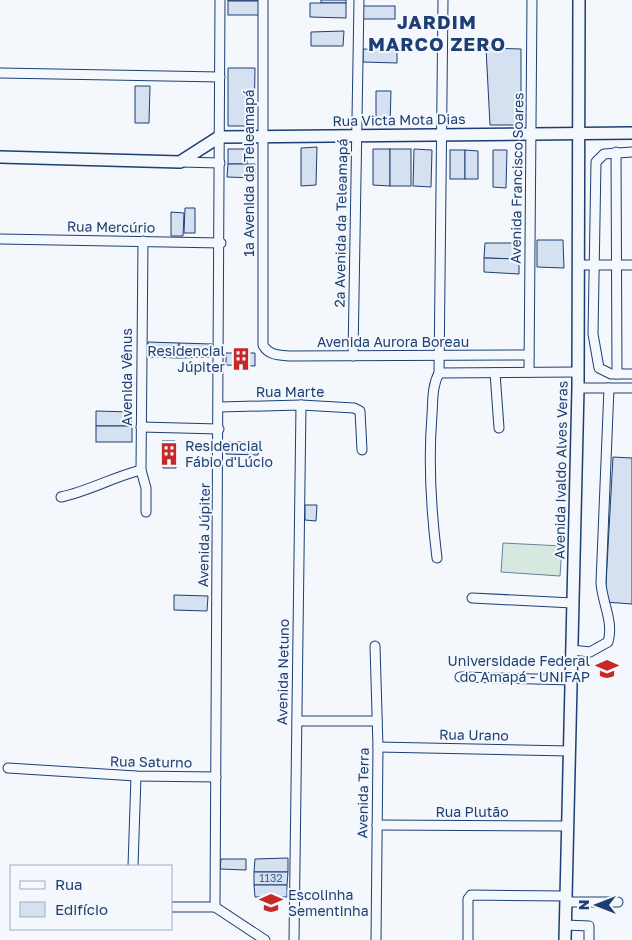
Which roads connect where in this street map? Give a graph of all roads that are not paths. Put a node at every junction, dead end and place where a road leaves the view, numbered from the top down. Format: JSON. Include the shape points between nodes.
{"nodes":[{"id":1,"x":220,"y":0,"type":"edge"},
{"id":2,"x":263,"y":0,"type":"edge"},
{"id":3,"x":359,"y":0,"type":"edge"},
{"id":4,"x":443,"y":0,"type":"edge"},
{"id":5,"x":532,"y":0,"type":"edge"},
{"id":6,"x":579,"y":0,"type":"edge"},
{"id":7,"x":0,"y":73,"type":"edge"},
{"id":8,"x":220,"y":77,"type":"junction"},
{"id":9,"x":579,"y":133,"type":"junction"},
{"id":10,"x":632,"y":133,"type":"edge"},
{"id":11,"x":531,"y":134,"type":"junction"},
{"id":12,"x":442,"y":135,"type":"junction"},
{"id":13,"x":356,"y":136,"type":"junction"},
{"id":14,"x":220,"y":137,"type":"junction"},
{"id":15,"x":263,"y":137,"type":"junction"},
{"id":16,"x":616,"y":152,"type":"junction"},
{"id":17,"x":632,"y":152,"type":"edge"},
{"id":18,"x":0,"y":157,"type":"edge"},
{"id":19,"x":180,"y":162,"type":"junction"},
{"id":20,"x":220,"y":163,"type":"junction"},
{"id":21,"x":0,"y":239,"type":"edge"},
{"id":22,"x":143,"y":241,"type":"junction"},
{"id":23,"x":221,"y":243,"type":"junction"},
{"id":24,"x":578,"y":265,"type":"junction"},
{"id":25,"x":594,"y":265,"type":"junction"},
{"id":26,"x":616,"y":265,"type":"junction"},
{"id":27,"x":632,"y":265,"type":"edge"},
{"id":28,"x":262,"y":345,"type":"joint"},
{"id":29,"x":528,"y":355,"type":"junction"},
{"id":30,"x":353,"y":356,"type":"junction"},
{"id":31,"x":439,"y":356,"type":"junction"},
{"id":32,"x":495,"y":372,"type":"junction"},
{"id":33,"x":529,"y":372,"type":"junction"},
{"id":34,"x":578,"y":372,"type":"junction"},
{"id":35,"x":439,"y":373,"type":"junction"},
{"id":36,"x":617,"y":374,"type":"junction"},
{"id":37,"x":632,"y":374,"type":"edge"},
{"id":38,"x":578,"y":388,"type":"junction"},
{"id":39,"x":609,"y":388,"type":"junction"},
{"id":40,"x":632,"y":388,"type":"edge"},
{"id":41,"x":301,"y":405,"type":"junction"},
{"id":42,"x":220,"y":406,"type":"junction"},
{"id":43,"x":141,"y":427,"type":"junction"},
{"id":44,"x":499,"y":428,"type":"dead end"},
{"id":45,"x":219,"y":430,"type":"junction"},
{"id":46,"x":362,"y":450,"type":"dead end"},
{"id":47,"x":141,"y":470,"type":"junction"},
{"id":48,"x":61,"y":497,"type":"dead end"},
{"id":49,"x":146,"y":512,"type":"dead end"},
{"id":50,"x":438,"y":558,"type":"dead end"},
{"id":51,"x":472,"y":598,"type":"dead end"},
{"id":52,"x":573,"y":603,"type":"junction"},
{"id":53,"x":375,"y":646,"type":"dead end"},
{"id":54,"x":572,"y":650,"type":"junction"},
{"id":55,"x":460,"y":678,"type":"dead end"},
{"id":56,"x":571,"y":680,"type":"junction"},
{"id":57,"x":296,"y":720,"type":"junction"},
{"id":58,"x":377,"y":721,"type":"junction"},
{"id":59,"x":378,"y":747,"type":"junction"},
{"id":60,"x":569,"y":751,"type":"junction"},
{"id":61,"x":8,"y":768,"type":"dead end"},
{"id":62,"x":136,"y":776,"type":"junction"},
{"id":63,"x":216,"y":776,"type":"junction"},
{"id":64,"x":377,"y":825,"type":"junction"},
{"id":65,"x":568,"y":826,"type":"junction"},
{"id":66,"x":133,"y":865,"type":"edge"},
{"id":67,"x":566,"y":899,"type":"junction"},
{"id":68,"x":618,"y":902,"type":"dead end"},
{"id":69,"x":172,"y":907,"type":"edge"},
{"id":70,"x":215,"y":907,"type":"junction"},
{"id":71,"x":565,"y":925,"type":"junction"},
{"id":72,"x":266,"y":940,"type":"edge"},
{"id":73,"x":294,"y":940,"type":"edge"},
{"id":74,"x":376,"y":940,"type":"edge"},
{"id":75,"x":468,"y":940,"type":"edge"},
{"id":76,"x":565,"y":940,"type":"edge"},
{"id":77,"x":589,"y":940,"type":"edge"}],
"edges":[{"from":1,"to":8,"type":"street","name":"Avenida Júpiter"},
{"from":2,"to":15,"type":"street","name":"1a Avenida da Teleamapá"},
{"from":3,"to":13,"type":"street","name":"2a Avenida da Teleamapá"},
{"from":4,"to":12,"type":"street"},
{"from":5,"to":11,"type":"street","name":"Avenida Francisco Soares"},
{"from":6,"to":9,"type":"main road","name":"Avenida Ivaldo Alves Veras"},
{"from":7,"to":8,"type":"street"},
{"from":8,"to":14,"type":"street","name":"Avenida Júpiter"},
{"from":9,"to":10,"type":"main road","name":"Rua Victa Mota Dias"},
{"from":9,"to":11,"type":"main road","name":"Rua Victa Mota Dias"},
{"from":9,"to":24,"type":"main road","name":"Avenida Ivaldo Alves Veras"},
{"from":11,"to":12,"type":"main road","name":"Rua Victa Mota Dias"},
{"from":11,"to":29,"type":"street","name":"Avenida Francisco Soares"},
{"from":12,"to":13,"type":"main road","name":"Rua Victa Mota Dias"},
{"from":12,"to":31,"type":"street"},
{"from":13,"to":15,"type":"main road","name":"Rua Victa Mota Dias"},
{"from":13,"to":30,"type":"street","name":"2a Avenida da Teleamapá"},
{"from":14,"to":15,"type":"main road","name":"Rua Victa Mota Dias"},
{"from":14,"to":19,"type":"main road"},
{"from":14,"to":20,"type":"street","name":"Avenida Júpiter"},
{"from":15,"to":28,"type":"street","name":"1a Avenida da Teleamapá"},
{"from":16,"to":17,"type":"street"},
{"from":16,"to":25,"type":"street","via":[[604,154],[596,162]]},
{"from":16,"to":26,"type":"street"},
{"from":18,"to":19,"type":"main road"},
{"from":19,"to":20,"type":"street"},
{"from":20,"to":23,"type":"street","name":"Avenida Júpiter"},
{"from":21,"to":22,"type":"street","name":"Rua Mercúrio"},
{"from":22,"to":23,"type":"street","name":"Rua Mercúrio"},
{"from":22,"to":43,"type":"street","name":"Avenida Vênus"},
{"from":23,"to":42,"type":"street","name":"Avenida Júpiter"},
{"from":24,"to":25,"type":"street"},
{"from":24,"to":34,"type":"main road","name":"Avenida Ivaldo Alves Veras"},
{"from":25,"to":26,"type":"street"},
{"from":25,"to":36,"type":"street","via":[[593,334],[599,368],[603,372]]},
{"from":26,"to":27,"type":"street"},
{"from":26,"to":36,"type":"street"},
{"from":28,"to":30,"type":"street","name":"Avenida Aurora Boreau","via":[[280,355]]},
{"from":29,"to":31,"type":"street","name":"Avenida Aurora Boreau"},
{"from":29,"to":33,"type":"street","name":"Avenida Francisco Soares"},
{"from":30,"to":31,"type":"street","name":"Avenida Aurora Boreau"},
{"from":31,"to":35,"type":"street"},
{"from":32,"to":33,"type":"street"},
{"from":32,"to":35,"type":"street"},
{"from":32,"to":44,"type":"street"},
{"from":33,"to":34,"type":"street"},
{"from":34,"to":38,"type":"main road","name":"Avenida Ivaldo Alves Veras"},
{"from":35,"to":50,"type":"street","via":[[434,383],[430,440],[432,515]]},
{"from":36,"to":37,"type":"street"},
{"from":38,"to":39,"type":"street"},
{"from":38,"to":52,"type":"main road","name":"Avenida Ivaldo Alves Veras"},
{"from":39,"to":40,"type":"street"},
{"from":39,"to":54,"type":"street","via":[[601,583],[602,600],[609,619],[609,637],[608,642],[595,650]]},
{"from":41,"to":42,"type":"street","name":"Rua Marte"},
{"from":41,"to":46,"type":"street","name":"Rua Marte","via":[[352,407],[360,411]]},
{"from":41,"to":57,"type":"street","name":"Avenida Netuno"},
{"from":42,"to":45,"type":"street","name":"Avenida Júpiter"},
{"from":43,"to":45,"type":"street"},
{"from":43,"to":47,"type":"street","name":"Avenida Vênus"},
{"from":45,"to":63,"type":"street","name":"Avenida Júpiter"},
{"from":47,"to":48,"type":"street"},
{"from":47,"to":49,"type":"street","name":"Avenida Vênus","via":[[146,488]]},
{"from":51,"to":52,"type":"street"},
{"from":52,"to":54,"type":"main road","name":"Avenida Ivaldo Alves Veras"},
{"from":53,"to":58,"type":"street","name":"Avenida Terra"},
{"from":54,"to":56,"type":"main road","name":"Avenida Ivaldo Alves Veras"},
{"from":55,"to":56,"type":"street"},
{"from":56,"to":60,"type":"main road","name":"Avenida Ivaldo Alves Veras"},
{"from":57,"to":58,"type":"street"},
{"from":57,"to":73,"type":"street","name":"Avenida Netuno"},
{"from":58,"to":59,"type":"street","name":"Avenida Terra"},
{"from":59,"to":60,"type":"street","name":"Rua Urano"},
{"from":59,"to":64,"type":"street","name":"Avenida Terra"},
{"from":60,"to":65,"type":"main road","name":"Avenida Ivaldo Alves Veras"},
{"from":61,"to":62,"type":"street","name":"Rua Saturno"},
{"from":62,"to":63,"type":"street","name":"Rua Saturno"},
{"from":62,"to":66,"type":"street"},
{"from":63,"to":70,"type":"street","name":"Avenida Júpiter"},
{"from":64,"to":65,"type":"street","name":"Rua Plutão"},
{"from":64,"to":74,"type":"street","name":"Avenida Terra"},
{"from":65,"to":67,"type":"main road","name":"Avenida Ivaldo Alves Veras"},
{"from":67,"to":68,"type":"street"},
{"from":67,"to":71,"type":"main road","name":"Avenida Ivaldo Alves Veras"},
{"from":67,"to":75,"type":"street","via":[[471,895],[468,899]]},
{"from":69,"to":70,"type":"street"},
{"from":70,"to":72,"type":"street"},
{"from":71,"to":76,"type":"main road","name":"Avenida Ivaldo Alves Veras"},
{"from":71,"to":77,"type":"street","via":[[589,926]]}]}
